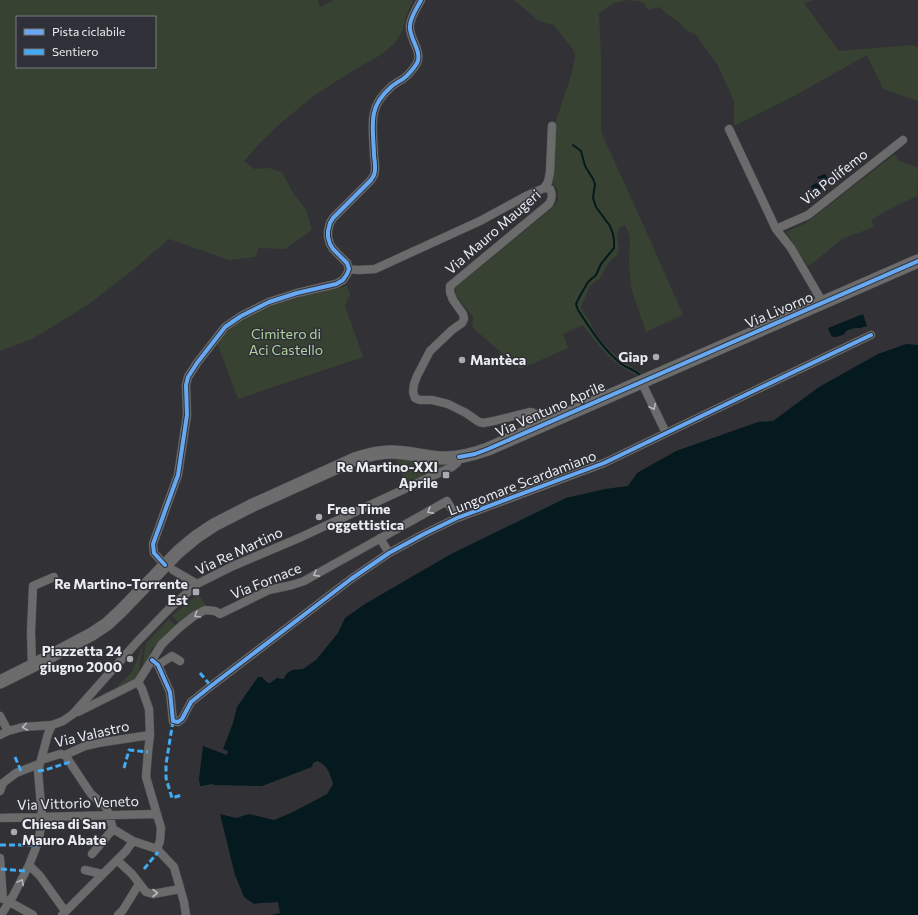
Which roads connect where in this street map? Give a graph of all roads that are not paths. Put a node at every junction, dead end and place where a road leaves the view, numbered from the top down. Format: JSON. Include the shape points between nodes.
{"nodes":[{"id":1,"x":421,"y":0,"type":"edge"},
{"id":2,"x":552,"y":126,"type":"dead end"},
{"id":3,"x":729,"y":129,"type":"dead end"},
{"id":4,"x":903,"y":140,"type":"dead end"},
{"id":5,"x":544,"y":188,"type":"junction"},
{"id":6,"x":776,"y":229,"type":"junction"},
{"id":7,"x":918,"y":261,"type":"edge"},
{"id":8,"x":349,"y":269,"type":"junction"},
{"id":9,"x":823,"y":303,"type":"junction"},
{"id":10,"x":871,"y":335,"type":"dead end"},
{"id":11,"x":645,"y":380,"type":"junction"},
{"id":12,"x":543,"y":424,"type":"junction"},
{"id":13,"x":666,"y":433,"type":"junction"},
{"id":14,"x":459,"y":457,"type":"junction"},
{"id":15,"x":457,"y":518,"type":"junction"},
{"id":16,"x":380,"y":538,"type":"junction"},
{"id":17,"x":389,"y":553,"type":"junction"},
{"id":18,"x":169,"y":568,"type":"junction"},
{"id":19,"x":54,"y":576,"type":"dead end"},
{"id":20,"x":197,"y":584,"type":"junction"},
{"id":21,"x":180,"y":661,"type":"dead end"},
{"id":22,"x":155,"y":662,"type":"junction"},
{"id":23,"x":32,"y":666,"type":"junction"},
{"id":24,"x":0,"y":682,"type":"edge"},
{"id":25,"x":138,"y":682,"type":"junction"},
{"id":26,"x":74,"y":714,"type":"junction"},
{"id":27,"x":0,"y":716,"type":"edge"},
{"id":28,"x":52,"y":725,"type":"junction"},
{"id":29,"x":8,"y":731,"type":"junction"},
{"id":30,"x":0,"y":735,"type":"edge"},
{"id":31,"x":150,"y":735,"type":"junction"},
{"id":32,"x":65,"y":755,"type":"junction"},
{"id":33,"x":40,"y":762,"type":"junction"},
{"id":34,"x":0,"y":791,"type":"edge"},
{"id":35,"x":156,"y":814,"type":"junction"},
{"id":36,"x":109,"y":815,"type":"junction"},
{"id":37,"x":42,"y":817,"type":"junction"},
{"id":38,"x":0,"y":818,"type":"edge"},
{"id":39,"x":113,"y":829,"type":"junction"},
{"id":40,"x":133,"y":841,"type":"junction"},
{"id":41,"x":157,"y":850,"type":"junction"},
{"id":42,"x":92,"y":854,"type":"dead end"},
{"id":43,"x":0,"y":858,"type":"edge"},
{"id":44,"x":117,"y":860,"type":"junction"},
{"id":45,"x":29,"y":865,"type":"junction"},
{"id":46,"x":85,"y":870,"type":"dead end"},
{"id":47,"x":102,"y":874,"type":"junction"},
{"id":48,"x":139,"y":884,"type":"junction"},
{"id":49,"x":180,"y":889,"type":"junction"},
{"id":50,"x":4,"y":900,"type":"edge"},
{"id":51,"x":63,"y":913,"type":"edge"},
{"id":52,"x":1,"y":915,"type":"edge"},
{"id":53,"x":33,"y":915,"type":"edge"},
{"id":54,"x":118,"y":915,"type":"edge"},
{"id":55,"x":186,"y":915,"type":"edge"}],
"edges":[{"from":1,"to":8,"type":"street","via":[[409,25],[418,61],[404,78],[382,95],[374,113],[374,174],[330,223],[330,244],[347,263]]},
{"from":2,"to":5,"type":"street","via":[[550,172]]},
{"from":3,"to":6,"type":"street"},
{"from":4,"to":6,"type":"street","name":"Via Polifemo","via":[[808,215]]},
{"from":5,"to":8,"type":"street","name":"Via Mauro Maugeri","via":[[480,221],[375,269]]},
{"from":5,"to":12,"type":"street","name":"Via Mauro Maugeri","via":[[550,189],[552,194],[549,204],[450,286],[453,300],[464,319],[430,351],[417,376],[413,392],[415,398],[448,404],[478,422],[494,422],[530,412],[538,415]]},
{"from":6,"to":9,"type":"street","via":[[791,248]]},
{"from":7,"to":9,"type":"main road","name":"Via Livorno"},
{"from":8,"to":18,"type":"street","via":[[343,280],[336,284],[269,302],[240,316],[225,327],[188,377],[188,415],[178,475],[153,544],[154,553]]},
{"from":9,"to":11,"type":"main road","name":"Via Livorno"},
{"from":10,"to":13,"type":"street","name":"Lungomare Scardamiano"},
{"from":11,"to":12,"type":"main road","name":"Via Ventuno Aprile"},
{"from":11,"to":13,"type":"street","one_way":true},
{"from":12,"to":14,"type":"main road","name":"Via Ventuno Aprile","via":[[488,449]]},
{"from":13,"to":15,"type":"street","name":"Lungomare Scardamiano","via":[[604,464]]},
{"from":14,"to":18,"type":"main road","name":"Via Ventuno Aprile","via":[[434,458],[391,452],[375,453],[355,459],[214,525],[178,552]]},
{"from":14,"to":20,"type":"street","name":"Via Re Martino","via":[[452,467]]},
{"from":15,"to":16,"type":"street","name":"Via Fornace","one_way":true,"via":[[447,502]]},
{"from":15,"to":17,"type":"street","name":"Lungomare Scardamiano"},
{"from":16,"to":17,"type":"street"},
{"from":16,"to":22,"type":"street","name":"Via Fornace","one_way":true,"via":[[304,581],[270,590],[220,614],[205,610],[194,616],[162,644]]},
{"from":17,"to":22,"type":"street","name":"Lungomare Scardamiano","via":[[350,579],[191,702],[178,722],[173,721],[170,692]]},
{"from":18,"to":20,"type":"street"},
{"from":18,"to":23,"type":"main road","name":"Via Ventuno Aprile","via":[[107,624]]},
{"from":19,"to":23,"type":"street","via":[[33,586]]},
{"from":20,"to":26,"type":"street","name":"Via Re Martino","via":[[138,642]]},
{"from":21,"to":22,"type":"street","via":[[172,656]]},
{"from":22,"to":25,"type":"street","name":"Via Fornace"},
{"from":23,"to":24,"type":"main road","name":"Via Ventuno Aprile"},
{"from":25,"to":26,"type":"street"},
{"from":25,"to":31,"type":"street","via":[[149,709]]},
{"from":26,"to":28,"type":"street","name":"Via Re Martino"},
{"from":27,"to":29,"type":"street"},
{"from":28,"to":29,"type":"street","one_way":true,"via":[[37,725]]},
{"from":28,"to":33,"type":"street"},
{"from":29,"to":30,"type":"street"},
{"from":31,"to":32,"type":"street","name":"Via Valastro","via":[[85,746]]},
{"from":31,"to":35,"type":"street","via":[[146,777]]},
{"from":32,"to":33,"type":"street","name":"Via Valastro","via":[[60,754]]},
{"from":32,"to":36,"type":"street","via":[[91,794],[106,808]]},
{"from":33,"to":34,"type":"street","name":"Via Valastro","via":[[16,773],[3,783]]},
{"from":33,"to":37,"type":"street","via":[[38,771]]},
{"from":35,"to":36,"type":"street","name":"Via Vittorio Veneto"},
{"from":35,"to":41,"type":"street","via":[[161,828]]},
{"from":36,"to":37,"type":"street","name":"Via Vittorio Veneto"},
{"from":36,"to":39,"type":"street"},
{"from":37,"to":38,"type":"street","name":"Via Vittorio Veneto"},
{"from":37,"to":45,"type":"street","via":[[39,840]]},
{"from":39,"to":40,"type":"street"},
{"from":39,"to":42,"type":"street"},
{"from":40,"to":41,"type":"street"},
{"from":40,"to":44,"type":"street"},
{"from":41,"to":49,"type":"street","via":[[174,867]]},
{"from":43,"to":50,"type":"street"},
{"from":44,"to":47,"type":"street"},
{"from":44,"to":48,"type":"street"},
{"from":50,"to":45,"type":"street","one_way":true},
{"from":45,"to":51,"type":"street","via":[[40,876]]},
{"from":46,"to":47,"type":"street"},
{"from":47,"to":51,"type":"street"},
{"from":48,"to":49,"type":"street","one_way":true,"via":[[146,892],[153,894]]},
{"from":48,"to":54,"type":"street"},
{"from":49,"to":55,"type":"street"},
{"from":50,"to":52,"type":"street"},
{"from":50,"to":53,"type":"street"}]}
